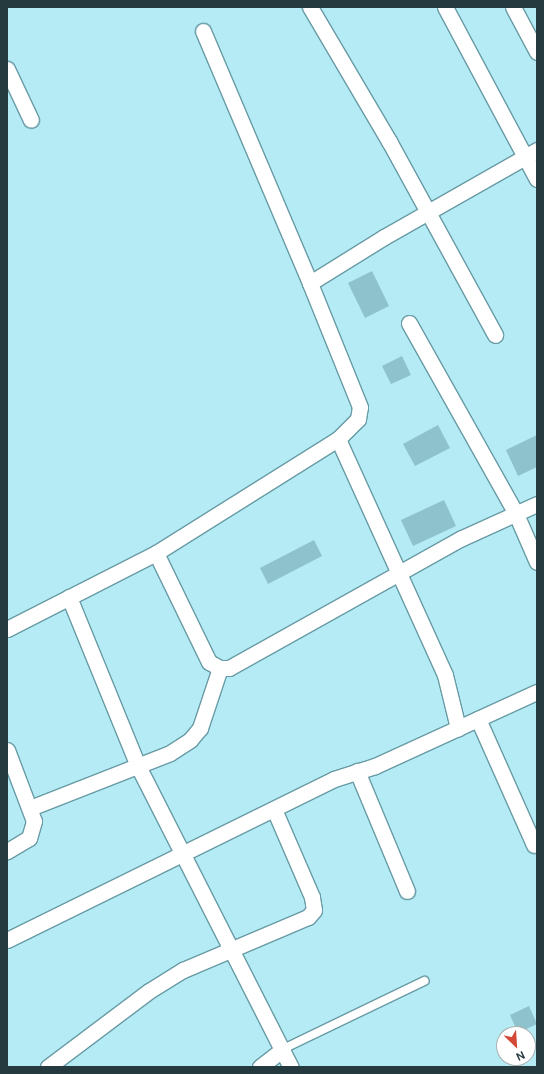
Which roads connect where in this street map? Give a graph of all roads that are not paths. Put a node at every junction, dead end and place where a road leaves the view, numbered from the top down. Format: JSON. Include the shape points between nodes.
{"nodes":[{"id":1,"x":310,"y":7,"type":"edge"},
{"id":2,"x":446,"y":7,"type":"edge"},
{"id":3,"x":513,"y":7,"type":"edge"},
{"id":4,"x":203,"y":31,"type":"dead end"},
{"id":5,"x":537,"y":52,"type":"edge"},
{"id":6,"x":7,"y":69,"type":"edge"},
{"id":7,"x":31,"y":120,"type":"dead end"},
{"id":8,"x":531,"y":153,"type":"edge"},
{"id":9,"x":537,"y":179,"type":"edge"},
{"id":10,"x":429,"y":213,"type":"junction"},
{"id":11,"x":310,"y":283,"type":"junction"},
{"id":12,"x":409,"y":323,"type":"dead end"},
{"id":13,"x":495,"y":335,"type":"dead end"},
{"id":14,"x":338,"y":439,"type":"junction"},
{"id":15,"x":537,"y":504,"type":"edge"},
{"id":16,"x":516,"y":514,"type":"junction"},
{"id":17,"x":156,"y":553,"type":"junction"},
{"id":18,"x":537,"y":562,"type":"edge"},
{"id":19,"x":399,"y":574,"type":"junction"},
{"id":20,"x":69,"y":597,"type":"junction"},
{"id":21,"x":7,"y":629,"type":"edge"},
{"id":22,"x":220,"y":668,"type":"junction"},
{"id":23,"x":537,"y":692,"type":"edge"},
{"id":24,"x":478,"y":719,"type":"junction"},
{"id":25,"x":458,"y":728,"type":"junction"},
{"id":26,"x":7,"y":750,"type":"edge"},
{"id":27,"x":138,"y":766,"type":"junction"},
{"id":28,"x":357,"y":771,"type":"junction"},
{"id":29,"x":30,"y":808,"type":"junction"},
{"id":30,"x":274,"y":808,"type":"junction"},
{"id":31,"x":534,"y":845,"type":"dead end"},
{"id":32,"x":7,"y":851,"type":"edge"},
{"id":33,"x":184,"y":854,"type":"junction"},
{"id":34,"x":407,"y":891,"type":"dead end"},
{"id":35,"x":7,"y":940,"type":"edge"},
{"id":36,"x":232,"y":950,"type":"junction"},
{"id":37,"x":424,"y":981,"type":"dead end"},
{"id":38,"x":282,"y":1049,"type":"junction"},
{"id":39,"x":48,"y":1067,"type":"edge"},
{"id":40,"x":260,"y":1067,"type":"edge"},
{"id":41,"x":291,"y":1067,"type":"edge"}],
"edges":[{"from":1,"to":10,"type":"street"},
{"from":2,"to":8,"type":"street"},
{"from":3,"to":5,"type":"street"},
{"from":4,"to":11,"type":"street"},
{"from":6,"to":7,"type":"street"},
{"from":8,"to":9,"type":"street"},
{"from":8,"to":10,"type":"street"},
{"from":10,"to":11,"type":"street","via":[[384,237]]},
{"from":10,"to":13,"type":"street"},
{"from":11,"to":14,"type":"street","via":[[360,407],[358,419]]},
{"from":12,"to":16,"type":"street"},
{"from":14,"to":17,"type":"street"},
{"from":14,"to":19,"type":"street"},
{"from":15,"to":16,"type":"street"},
{"from":16,"to":18,"type":"street"},
{"from":16,"to":19,"type":"street","via":[[462,538]]},
{"from":17,"to":20,"type":"street"},
{"from":17,"to":22,"type":"street","via":[[209,662]]},
{"from":19,"to":22,"type":"street","via":[[242,663]]},
{"from":19,"to":25,"type":"street","via":[[445,675]]},
{"from":20,"to":21,"type":"street"},
{"from":20,"to":27,"type":"street"},
{"from":22,"to":27,"type":"street","via":[[200,728],[190,740],[170,753]]},
{"from":23,"to":24,"type":"street"},
{"from":24,"to":25,"type":"street"},
{"from":24,"to":31,"type":"street"},
{"from":25,"to":28,"type":"street"},
{"from":26,"to":29,"type":"street"},
{"from":27,"to":29,"type":"street"},
{"from":27,"to":33,"type":"street"},
{"from":28,"to":30,"type":"street","via":[[334,779]]},
{"from":28,"to":34,"type":"street"},
{"from":29,"to":32,"type":"street","via":[[34,822],[29,838]]},
{"from":30,"to":33,"type":"street"},
{"from":30,"to":36,"type":"street","via":[[312,897],[314,910],[297,924]]},
{"from":33,"to":35,"type":"street"},
{"from":33,"to":36,"type":"street"},
{"from":36,"to":38,"type":"street"},
{"from":36,"to":39,"type":"street","via":[[183,970],[155,987]]},
{"from":37,"to":38,"type":"lane"},
{"from":38,"to":40,"type":"street"},
{"from":38,"to":41,"type":"street"}]}
